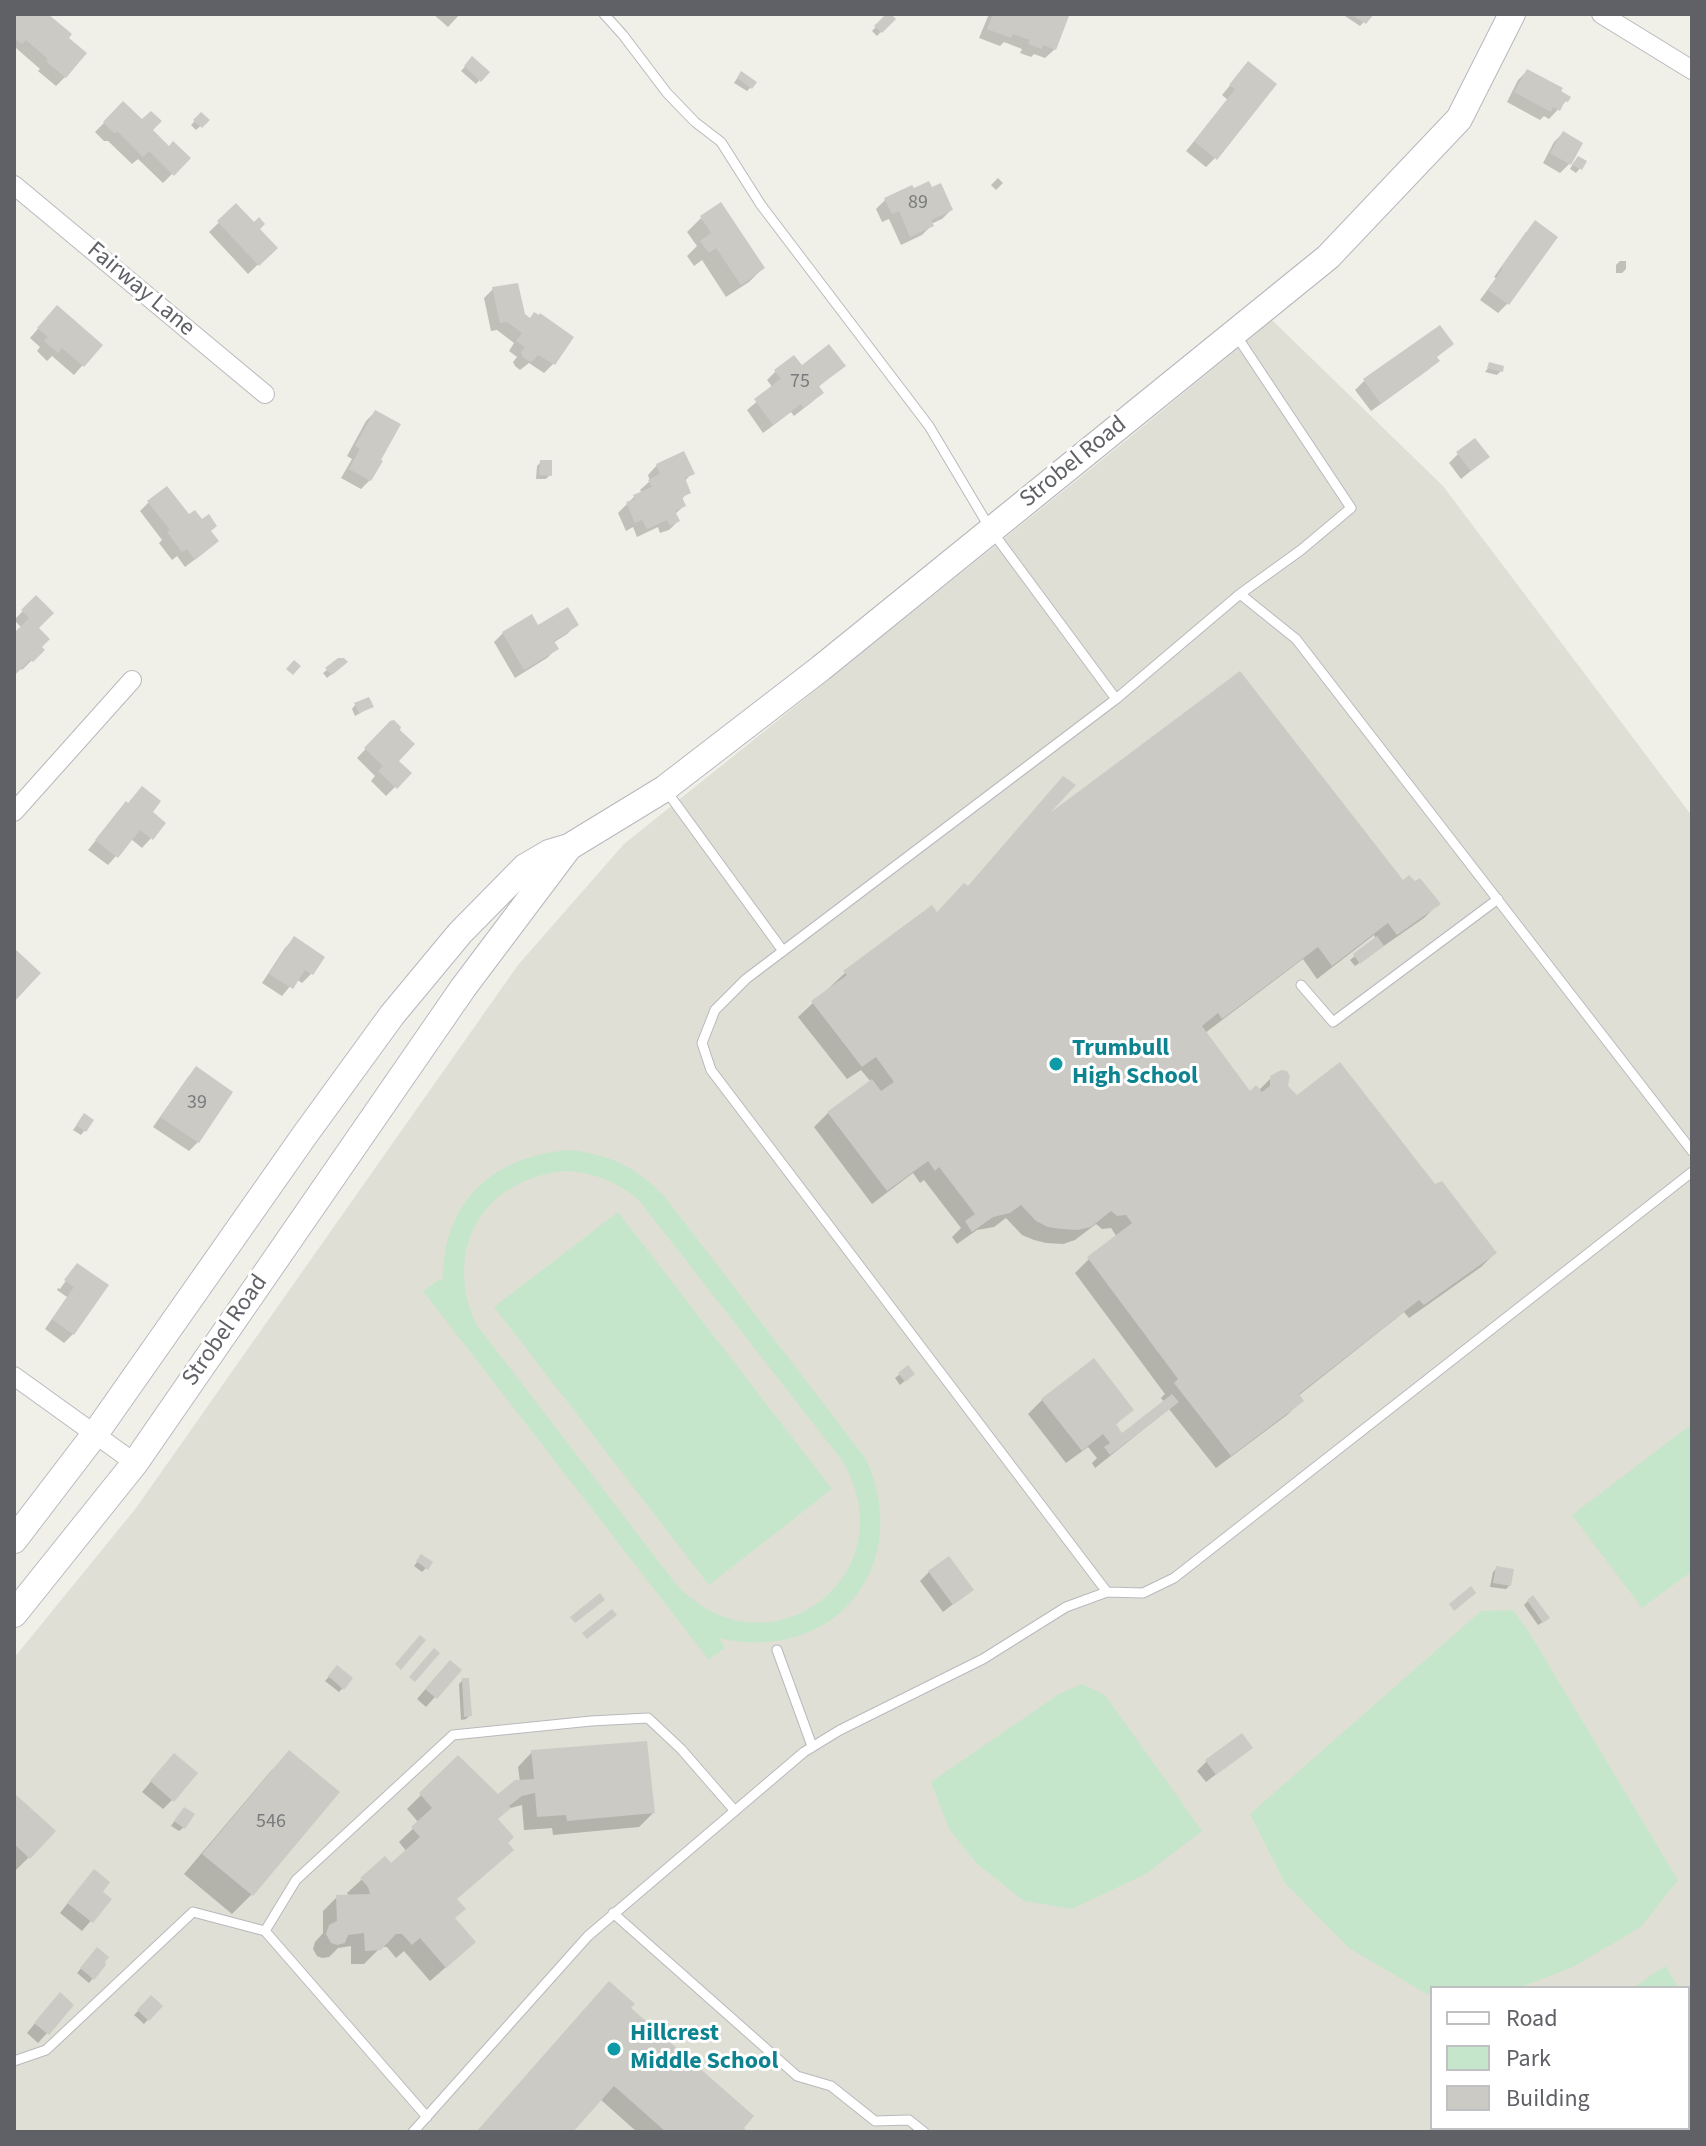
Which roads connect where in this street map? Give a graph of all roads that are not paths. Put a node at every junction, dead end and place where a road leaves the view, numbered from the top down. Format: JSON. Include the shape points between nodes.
{"nodes":[{"id":1,"x":604,"y":14,"type":"edge"},
{"id":2,"x":1512,"y":14,"type":"edge"},
{"id":3,"x":1601,"y":14,"type":"edge"},
{"id":4,"x":1692,"y":70,"type":"edge"},
{"id":5,"x":14,"y":185,"type":"edge"},
{"id":6,"x":1234,"y":332,"type":"junction"},
{"id":7,"x":265,"y":394,"type":"dead end"},
{"id":8,"x":991,"y":530,"type":"junction"},
{"id":9,"x":1240,"y":594,"type":"junction"},
{"id":10,"x":132,"y":680,"type":"dead end"},
{"id":11,"x":1116,"y":699,"type":"junction"},
{"id":12,"x":664,"y":789,"type":"junction"},
{"id":13,"x":14,"y":812,"type":"edge"},
{"id":14,"x":569,"y":847,"type":"junction"},
{"id":15,"x":1498,"y":899,"type":"junction"},
{"id":16,"x":783,"y":951,"type":"junction"},
{"id":17,"x":1301,"y":985,"type":"dead end"},
{"id":18,"x":392,"y":1015,"type":"junction"},
{"id":19,"x":427,"y":1040,"type":"junction"},
{"id":20,"x":1692,"y":1151,"type":"edge"},
{"id":21,"x":1692,"y":1172,"type":"edge"},
{"id":22,"x":14,"y":1376,"type":"edge"},
{"id":23,"x":95,"y":1434,"type":"junction"},
{"id":24,"x":135,"y":1463,"type":"junction"},
{"id":25,"x":14,"y":1540,"type":"edge"},
{"id":26,"x":1107,"y":1592,"type":"junction"},
{"id":27,"x":14,"y":1614,"type":"edge"},
{"id":28,"x":777,"y":1650,"type":"dead end"},
{"id":29,"x":812,"y":1746,"type":"junction"},
{"id":30,"x":735,"y":1811,"type":"junction"},
{"id":31,"x":613,"y":1913,"type":"junction"},
{"id":32,"x":265,"y":1931,"type":"junction"},
{"id":33,"x":14,"y":2061,"type":"edge"},
{"id":34,"x":427,"y":2117,"type":"junction"},
{"id":35,"x":413,"y":2132,"type":"edge"},
{"id":36,"x":924,"y":2132,"type":"edge"}],
"edges":[{"from":1,"to":8,"type":"lane","via":[[667,93],[721,142],[761,205],[929,426]]},
{"from":2,"to":6,"type":"street","name":"Strobel Road","via":[[1459,119],[1328,257]]},
{"from":3,"to":4,"type":"street"},
{"from":5,"to":7,"type":"street","name":"Fairway Lane"},
{"from":6,"to":8,"type":"street","name":"Strobel Road"},
{"from":6,"to":9,"type":"lane","via":[[1351,508]]},
{"from":8,"to":11,"type":"lane"},
{"from":8,"to":12,"type":"street","name":"Strobel Road"},
{"from":9,"to":11,"type":"lane"},
{"from":9,"to":15,"type":"lane","via":[[1296,639]]},
{"from":10,"to":13,"type":"street"},
{"from":11,"to":16,"type":"lane"},
{"from":12,"to":14,"type":"street","name":"Strobel Road"},
{"from":12,"to":16,"type":"lane"},
{"from":14,"to":18,"type":"street","name":"Strobel Road","via":[[525,867],[460,933]]},
{"from":14,"to":19,"type":"street","name":"Strobel Road"},
{"from":15,"to":17,"type":"lane","via":[[1333,1022]]},
{"from":15,"to":20,"type":"lane"},
{"from":16,"to":26,"type":"lane","via":[[715,1010],[702,1043],[711,1070]]},
{"from":18,"to":19,"type":"street"},
{"from":18,"to":23,"type":"street","name":"Strobel Road"},
{"from":19,"to":24,"type":"street","name":"Strobel Road"},
{"from":21,"to":26,"type":"lane","via":[[1174,1578],[1143,1593]]},
{"from":22,"to":23,"type":"street"},
{"from":23,"to":24,"type":"street"},
{"from":23,"to":25,"type":"street","name":"Strobel Road"},
{"from":24,"to":27,"type":"street","name":"Strobel Road"},
{"from":26,"to":29,"type":"lane","via":[[1066,1607],[983,1659]]},
{"from":28,"to":29,"type":"lane"},
{"from":29,"to":30,"type":"lane"},
{"from":30,"to":31,"type":"lane"},
{"from":30,"to":32,"type":"lane","via":[[648,1718],[453,1735],[296,1880]]},
{"from":31,"to":34,"type":"lane"},
{"from":31,"to":36,"type":"lane","via":[[797,2076],[831,2086],[875,2121],[909,2120]]},
{"from":32,"to":33,"type":"lane","via":[[193,1912],[46,2050]]},
{"from":32,"to":34,"type":"lane"},
{"from":34,"to":35,"type":"lane"}]}
